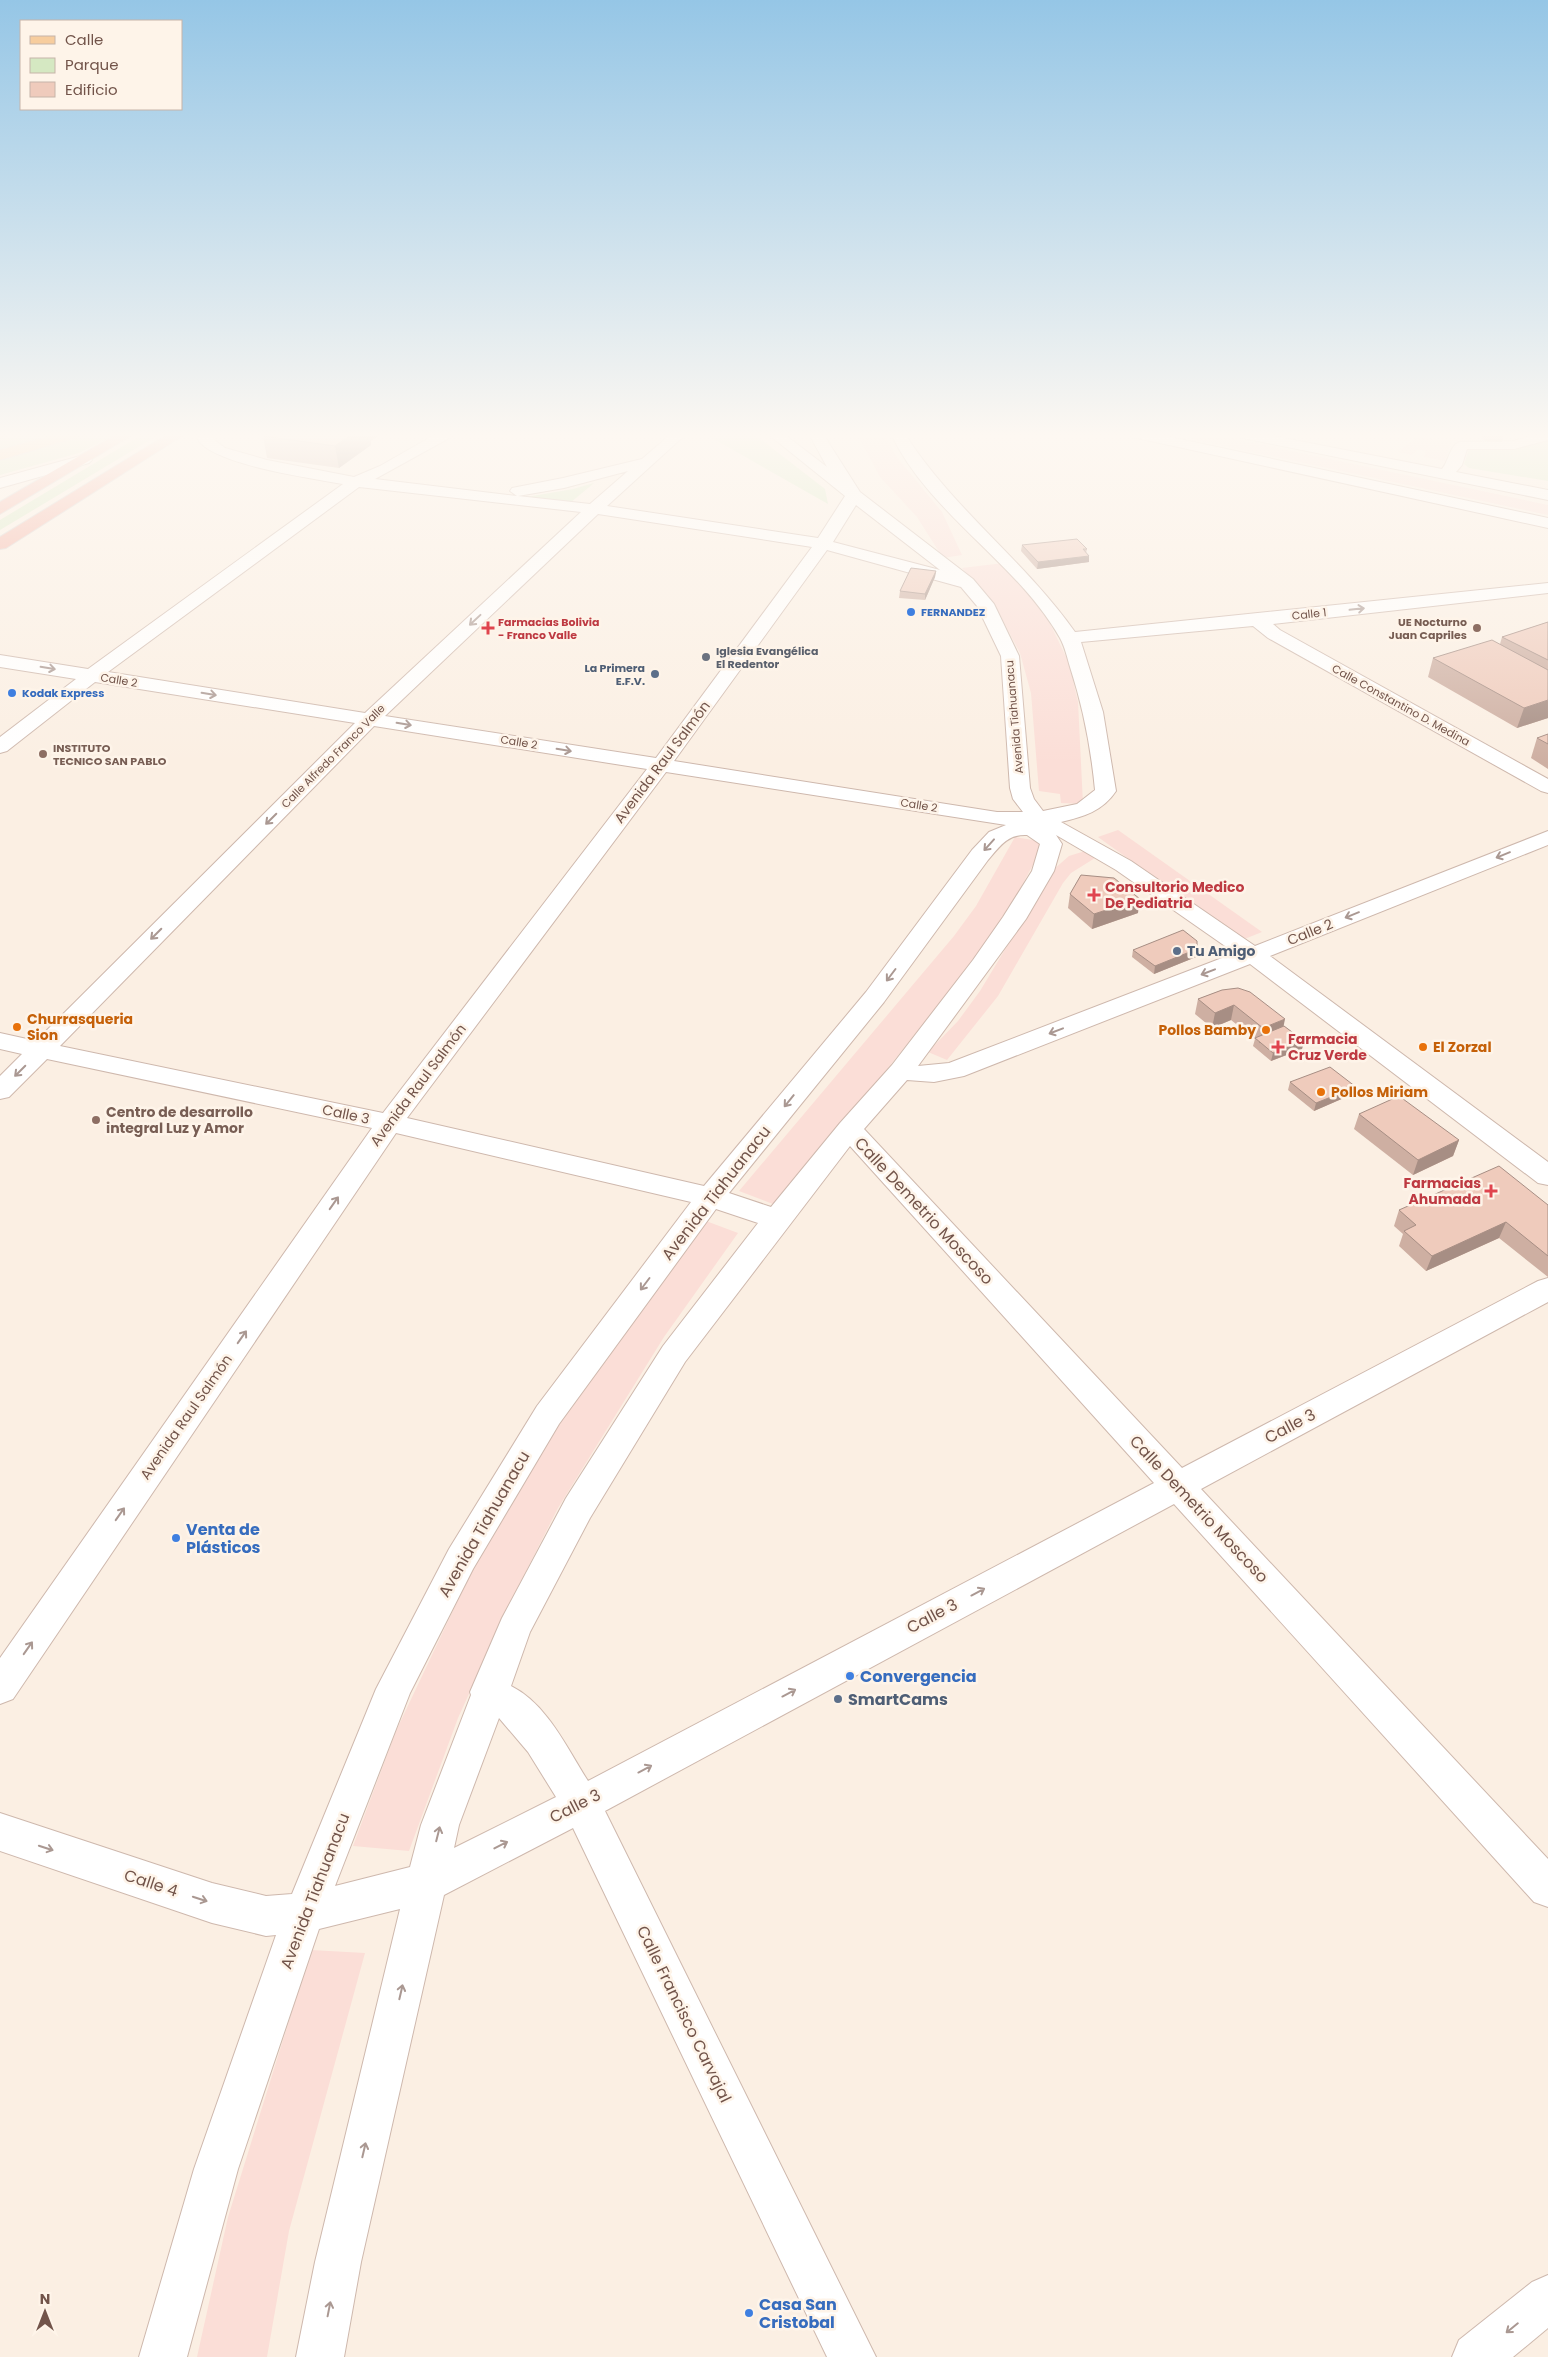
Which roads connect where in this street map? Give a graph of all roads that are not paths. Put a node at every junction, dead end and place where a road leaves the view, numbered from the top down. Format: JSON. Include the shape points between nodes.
{"nodes":[{"id":1,"x":271,"y":544,"type":"edge"},
{"id":2,"x":557,"y":544,"type":"edge"},
{"id":3,"x":823,"y":544,"type":"joint"},
{"id":4,"x":916,"y":544,"type":"edge"},
{"id":5,"x":990,"y":544,"type":"edge"},
{"id":6,"x":966,"y":583,"type":"junction"},
{"id":7,"x":1548,"y":588,"type":"edge"},
{"id":8,"x":1257,"y":620,"type":"junction"},
{"id":9,"x":1070,"y":638,"type":"junction"},
{"id":10,"x":0,"y":661,"type":"edge"},
{"id":11,"x":92,"y":675,"type":"junction"},
{"id":12,"x":370,"y":719,"type":"junction"},
{"id":13,"x":0,"y":747,"type":"edge"},
{"id":14,"x":661,"y":765,"type":"junction"},
{"id":15,"x":1548,"y":787,"type":"edge"},
{"id":16,"x":1036,"y":824,"type":"junction"},
{"id":17,"x":1548,"y":837,"type":"edge"},
{"id":18,"x":1253,"y":955,"type":"junction"},
{"id":19,"x":0,"y":1041,"type":"edge"},
{"id":20,"x":40,"y":1051,"type":"junction"},
{"id":21,"x":901,"y":1071,"type":"junction"},
{"id":22,"x":0,"y":1091,"type":"edge"},
{"id":23,"x":389,"y":1123,"type":"junction"},
{"id":24,"x":849,"y":1129,"type":"junction"},
{"id":25,"x":1548,"y":1176,"type":"edge"},
{"id":26,"x":710,"y":1197,"type":"junction"},
{"id":27,"x":777,"y":1219,"type":"junction"},
{"id":28,"x":1548,"y":1289,"type":"edge"},
{"id":29,"x":1178,"y":1486,"type":"junction"},
{"id":30,"x":0,"y":1688,"type":"edge"},
{"id":31,"x":488,"y":1692,"type":"junction"},
{"id":32,"x":581,"y":1804,"type":"junction"},
{"id":33,"x":0,"y":1832,"type":"edge"},
{"id":34,"x":426,"y":1883,"type":"junction"},
{"id":35,"x":1548,"y":1888,"type":"edge"},
{"id":36,"x":304,"y":1913,"type":"junction"},
{"id":37,"x":1548,"y":2298,"type":"edge"},
{"id":38,"x":163,"y":2357,"type":"edge"},
{"id":39,"x":320,"y":2357,"type":"edge"},
{"id":40,"x":852,"y":2357,"type":"edge"},
{"id":41,"x":1476,"y":2357,"type":"edge"}],
"edges":[{"from":1,"to":11,"type":"street"},
{"from":2,"to":12,"type":"street","name":"Calle Alfredo Franco Valle","one_way":true},
{"from":3,"to":6,"type":"street"},
{"from":3,"to":14,"type":"street","name":"Avenida Raul Salmón"},
{"from":4,"to":6,"type":"street","name":"Avenida Tiahuanacu"},
{"from":5,"to":9,"type":"street","via":[[1043,602]]},
{"from":6,"to":16,"type":"street","name":"Avenida Tiahuanacu","via":[[985,604],[1010,656],[1020,788]]},
{"from":8,"to":7,"type":"street","name":"Calle 1","one_way":true},
{"from":8,"to":9,"type":"street","name":"Calle 1"},
{"from":8,"to":15,"type":"street","name":"Calle Constantino D. Medina","via":[[1274,634]]},
{"from":9,"to":16,"type":"street","via":[[1091,698],[1106,791],[1098,803]]},
{"from":10,"to":11,"type":"street","name":"Calle 2","one_way":true},
{"from":11,"to":12,"type":"street","name":"Calle 2","one_way":true},
{"from":11,"to":13,"type":"street"},
{"from":12,"to":14,"type":"street","name":"Calle 2","one_way":true},
{"from":12,"to":20,"type":"street","name":"Calle Alfredo Franco Valle","one_way":true},
{"from":14,"to":16,"type":"street","name":"Calle 2"},
{"from":14,"to":23,"type":"street","name":"Avenida Raul Salmón"},
{"from":16,"to":18,"type":"street","via":[[1071,833],[1099,849]]},
{"from":16,"to":21,"type":"street","name":"Avenida Tiahuanacu","via":[[1051,844],[1043,871],[1014,919]]},
{"from":16,"to":26,"type":"street","name":"Avenida Tiahuanacu","one_way":true,"via":[[998,835],[980,855],[875,997]]},
{"from":17,"to":18,"type":"street","name":"Calle 2","one_way":true},
{"from":18,"to":21,"type":"street","name":"Calle 2","one_way":true,"via":[[955,1070],[930,1075]]},
{"from":18,"to":25,"type":"street"},
{"from":19,"to":20,"type":"street","name":"Calle 3"},
{"from":20,"to":22,"type":"street","name":"Calle Alfredo Franco Valle","one_way":true},
{"from":20,"to":23,"type":"street","name":"Calle 3"},
{"from":21,"to":24,"type":"street","name":"Avenida Tiahuanacu"},
{"from":23,"to":26,"type":"street","name":"Calle 3"},
{"from":30,"to":23,"type":"street","name":"Avenida Raul Salmón","one_way":true},
{"from":24,"to":27,"type":"street","name":"Avenida Tiahuanacu"},
{"from":24,"to":29,"type":"street","name":"Calle Demetrio Moscoso"},
{"from":26,"to":27,"type":"street","name":"Calle 3"},
{"from":26,"to":36,"type":"street","name":"Avenida Tiahuanacu","one_way":true,"via":[[548,1415],[461,1559],[394,1689]]},
{"from":27,"to":31,"type":"street","name":"Avenida Tiahuanacu","via":[[674,1354],[578,1508],[514,1628]]},
{"from":28,"to":29,"type":"street","name":"Calle 3"},
{"from":32,"to":29,"type":"street","name":"Calle 3","one_way":true},
{"from":29,"to":35,"type":"street","name":"Calle Demetrio Moscoso"},
{"from":31,"to":32,"type":"street","name":"Calle Francisco Carvajal","via":[[511,1703],[525,1718]]},
{"from":34,"to":31,"type":"street","name":"Avenida Tiahuanacu","one_way":true,"via":[[440,1825]]},
{"from":34,"to":32,"type":"street","name":"Calle 3","one_way":true},
{"from":32,"to":40,"type":"street","name":"Calle Francisco Carvajal"},
{"from":33,"to":36,"type":"street","name":"Calle 4","one_way":true,"via":[[212,1903],[266,1916]]},
{"from":34,"to":36,"type":"street","name":"Calle 3"},
{"from":39,"to":34,"type":"street","name":"Avenida Tiahuanacu","one_way":true,"via":[[338,2262]]},
{"from":36,"to":38,"type":"street","name":"Avenida Tiahuanacu","via":[[216,2170]]},
{"from":37,"to":41,"type":"street","one_way":true}]}
